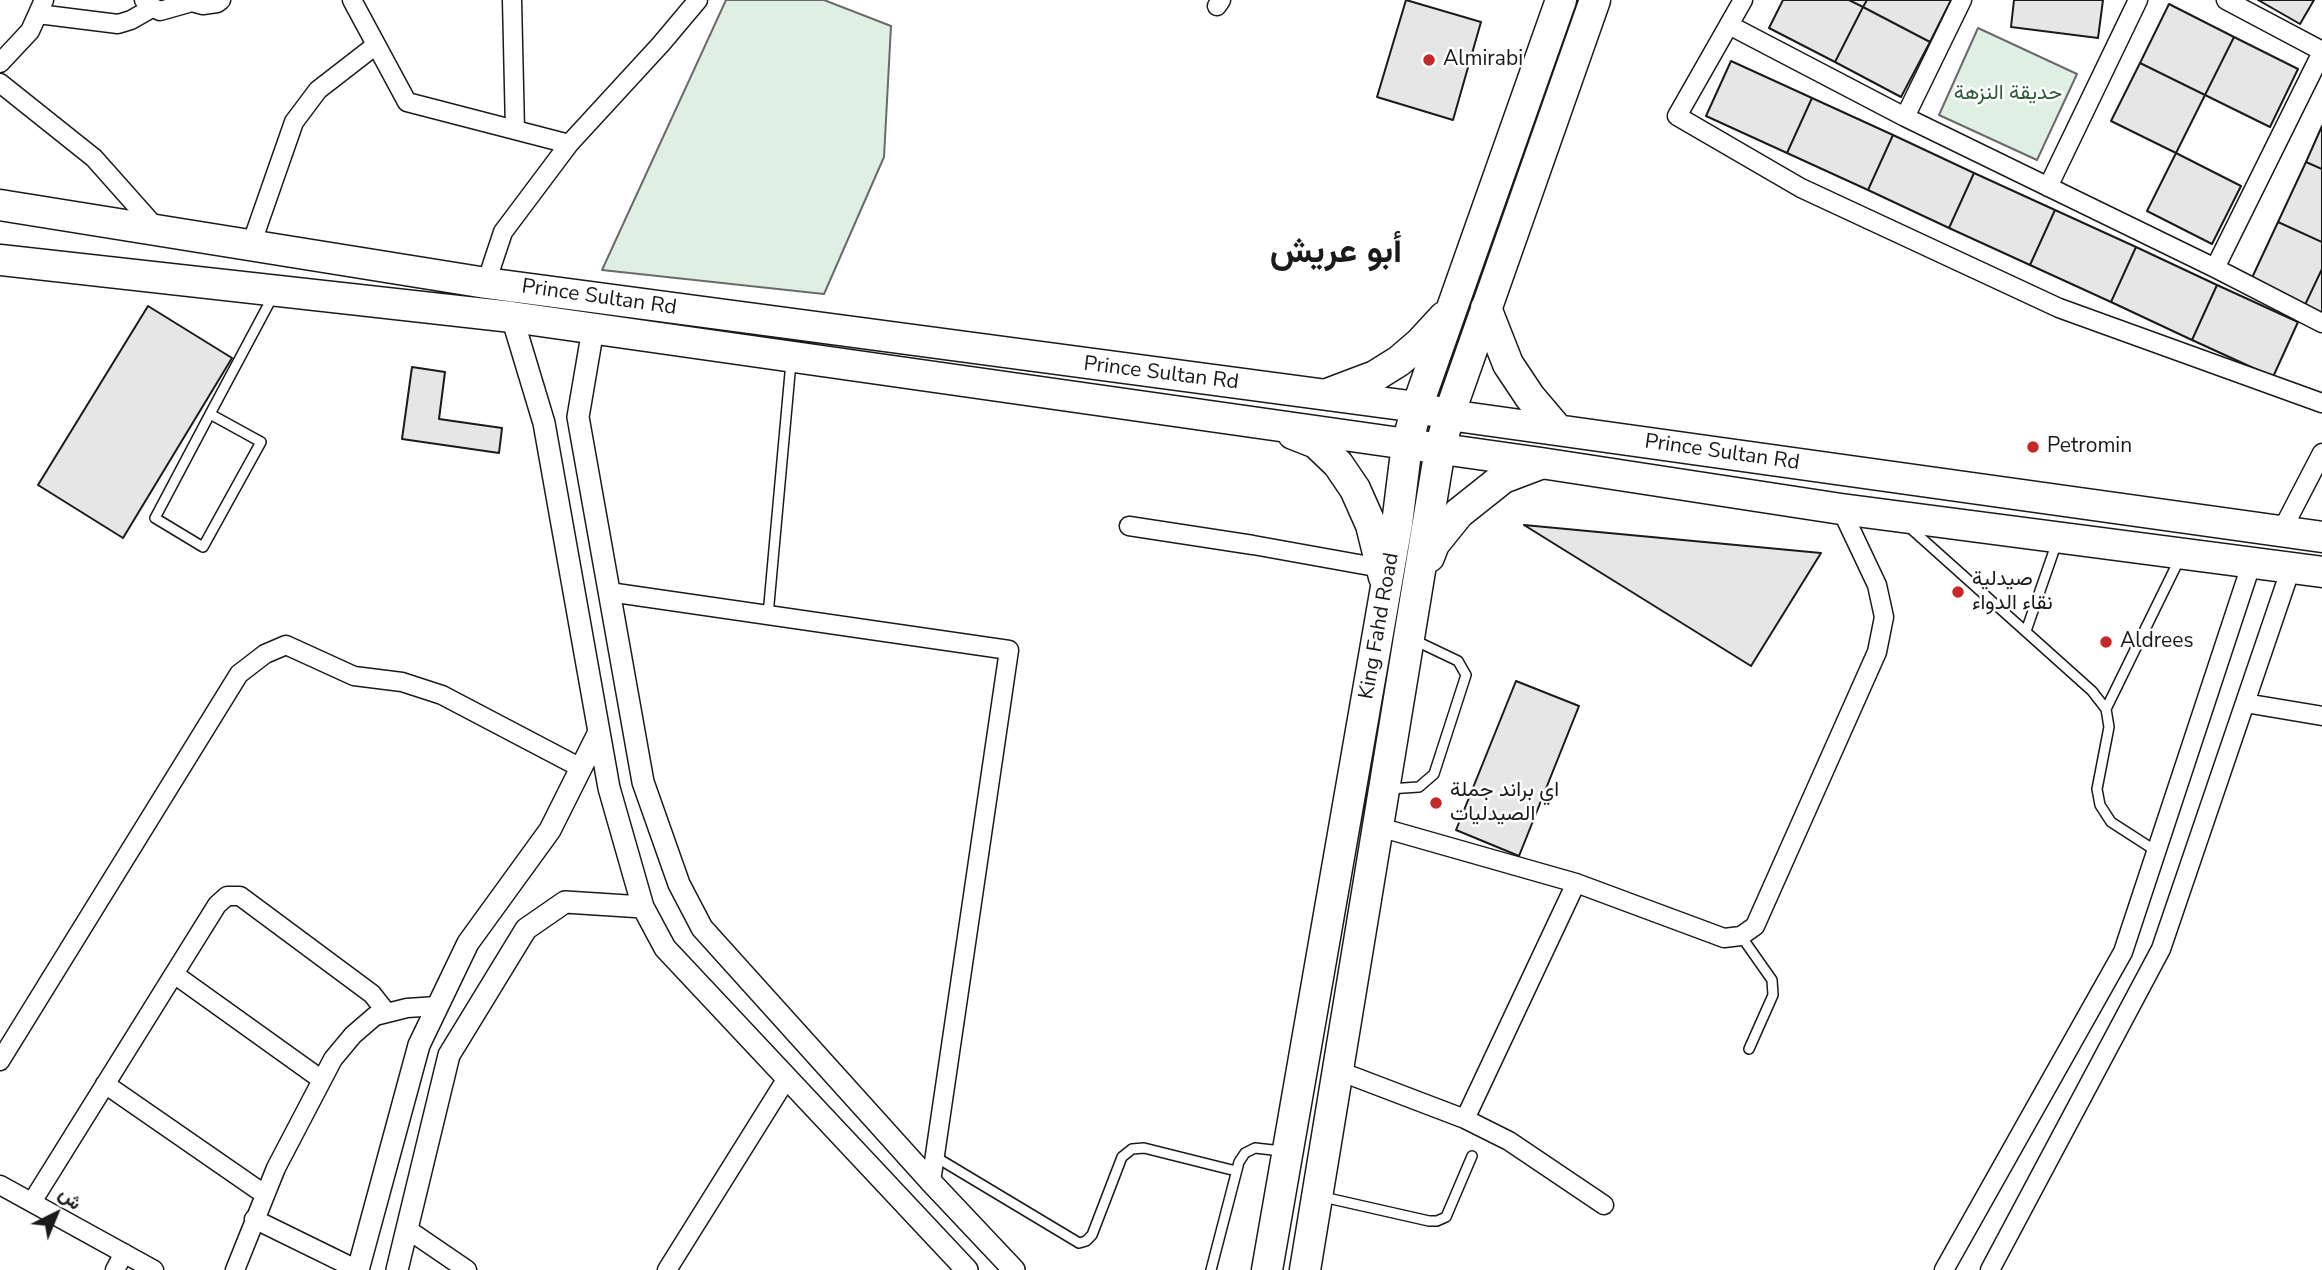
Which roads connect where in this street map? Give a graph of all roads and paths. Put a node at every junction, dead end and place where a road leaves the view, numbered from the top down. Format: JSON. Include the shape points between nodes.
{"nodes":[{"id":1,"x":221,"y":0,"type":"edge"},
{"id":2,"x":352,"y":0,"type":"edge"},
{"id":3,"x":512,"y":0,"type":"edge"},
{"id":4,"x":698,"y":0,"type":"edge"},
{"id":5,"x":1561,"y":0,"type":"edge"},
{"id":6,"x":1595,"y":0,"type":"edge"},
{"id":7,"x":1743,"y":0,"type":"edge"},
{"id":8,"x":1962,"y":0,"type":"edge"},
{"id":9,"x":2138,"y":0,"type":"edge"},
{"id":10,"x":2226,"y":0,"type":"edge"},
{"id":11,"x":148,"y":4,"type":"edge"},
{"id":12,"x":41,"y":7,"type":"edge"},
{"id":13,"x":1729,"y":25,"type":"junction"},
{"id":14,"x":376,"y":45,"type":"junction"},
{"id":15,"x":2322,"y":52,"type":"edge"},
{"id":16,"x":0,"y":62,"type":"edge"},
{"id":17,"x":0,"y":83,"type":"edge"},
{"id":18,"x":1905,"y":117,"type":"junction"},
{"id":19,"x":515,"y":130,"type":"junction"},
{"id":20,"x":569,"y":144,"type":"junction"},
{"id":21,"x":2049,"y":187,"type":"junction"},
{"id":22,"x":0,"y":205,"type":"edge"},
{"id":23,"x":158,"y":230,"type":"junction"},
{"id":24,"x":251,"y":245,"type":"junction"},
{"id":25,"x":0,"y":260,"type":"edge"},
{"id":26,"x":2215,"y":268,"type":"junction"},
{"id":27,"x":486,"y":283,"type":"junction"},
{"id":28,"x":275,"y":290,"type":"junction"},
{"id":29,"x":1451,"y":309,"type":"junction"},
{"id":30,"x":1486,"y":309,"type":"junction"},
{"id":31,"x":512,"y":317,"type":"junction"},
{"id":32,"x":2322,"y":323,"type":"edge"},
{"id":33,"x":593,"y":329,"type":"junction"},
{"id":34,"x":791,"y":357,"type":"junction"},
{"id":35,"x":1325,"y":395,"type":"junction"},
{"id":36,"x":2322,"y":403,"type":"edge"},
{"id":37,"x":1417,"y":407,"type":"junction"},
{"id":38,"x":210,"y":414,"type":"junction"},
{"id":39,"x":1449,"y":415,"type":"junction"},
{"id":40,"x":1270,"y":425,"type":"junction"},
{"id":41,"x":1559,"y":430,"type":"junction"},
{"id":42,"x":1407,"y":444,"type":"junction"},
{"id":43,"x":1440,"y":449,"type":"junction"},
{"id":44,"x":2322,"y":453,"type":"edge"},
{"id":45,"x":1541,"y":463,"type":"junction"},
{"id":46,"x":1841,"y":509,"type":"junction"},
{"id":47,"x":594,"y":510,"type":"junction"},
{"id":48,"x":560,"y":515,"type":"junction"},
{"id":49,"x":1897,"y":516,"type":"junction"},
{"id":50,"x":1129,"y":526,"type":"dead end"},
{"id":51,"x":2281,"y":532,"type":"junction"},
{"id":52,"x":2059,"y":537,"type":"junction"},
{"id":53,"x":2322,"y":537,"type":"edge"},
{"id":54,"x":2182,"y":553,"type":"junction"},
{"id":55,"x":2252,"y":562,"type":"junction"},
{"id":56,"x":2291,"y":568,"type":"junction"},
{"id":57,"x":2322,"y":572,"type":"edge"},
{"id":58,"x":1384,"y":576,"type":"junction"},
{"id":59,"x":1418,"y":587,"type":"junction"},
{"id":60,"x":609,"y":592,"type":"junction"},
{"id":61,"x":768,"y":615,"type":"junction"},
{"id":62,"x":2026,"y":631,"type":"junction"},
{"id":63,"x":1410,"y":638,"type":"junction"},
{"id":64,"x":2245,"y":703,"type":"junction"},
{"id":65,"x":2106,"y":709,"type":"junction"},
{"id":66,"x":2322,"y":716,"type":"edge"},
{"id":67,"x":599,"y":732,"type":"junction"},
{"id":68,"x":581,"y":768,"type":"junction"},
{"id":69,"x":1386,"y":789,"type":"junction"},
{"id":70,"x":1379,"y":827,"type":"junction"},
{"id":71,"x":2156,"y":851,"type":"junction"},
{"id":72,"x":1576,"y":883,"type":"junction"},
{"id":73,"x":643,"y":907,"type":"junction"},
{"id":74,"x":1741,"y":936,"type":"junction"},
{"id":75,"x":174,"y":974,"type":"junction"},
{"id":76,"x":438,"y":1006,"type":"junction"},
{"id":77,"x":387,"y":1013,"type":"junction"},
{"id":78,"x":1749,"y":1049,"type":"dead end"},
{"id":79,"x":0,"y":1062,"type":"edge"},
{"id":80,"x":1339,"y":1070,"type":"junction"},
{"id":81,"x":787,"y":1078,"type":"junction"},
{"id":82,"x":322,"y":1080,"type":"junction"},
{"id":83,"x":105,"y":1084,"type":"junction"},
{"id":84,"x":1465,"y":1119,"type":"junction"},
{"id":85,"x":1287,"y":1152,"type":"junction"},
{"id":86,"x":934,"y":1156,"type":"junction"},
{"id":87,"x":1472,"y":1156,"type":"dead end"},
{"id":88,"x":1236,"y":1171,"type":"junction"},
{"id":89,"x":930,"y":1182,"type":"junction"},
{"id":90,"x":0,"y":1185,"type":"edge"},
{"id":91,"x":264,"y":1194,"type":"junction"},
{"id":92,"x":1318,"y":1196,"type":"junction"},
{"id":93,"x":32,"y":1202,"type":"junction"},
{"id":94,"x":1604,"y":1205,"type":"dead end"},
{"id":95,"x":906,"y":1206,"type":"junction"},
{"id":96,"x":254,"y":1219,"type":"junction"},
{"id":97,"x":407,"y":1229,"type":"junction"},
{"id":98,"x":124,"y":1253,"type":"junction"},
{"id":99,"x":115,"y":1270,"type":"edge"},
{"id":100,"x":154,"y":1270,"type":"edge"},
{"id":101,"x":235,"y":1270,"type":"edge"},
{"id":102,"x":358,"y":1270,"type":"edge"},
{"id":103,"x":397,"y":1270,"type":"edge"},
{"id":104,"x":467,"y":1270,"type":"edge"},
{"id":105,"x":667,"y":1270,"type":"edge"},
{"id":106,"x":967,"y":1270,"type":"edge"},
{"id":107,"x":1014,"y":1270,"type":"edge"},
{"id":108,"x":1211,"y":1270,"type":"edge"},
{"id":109,"x":1267,"y":1270,"type":"edge"},
{"id":110,"x":1306,"y":1270,"type":"edge"},
{"id":111,"x":1944,"y":1270,"type":"edge"},
{"id":112,"x":1990,"y":1270,"type":"edge"}],
"edges":[{"from":1,"to":11,"type":"street","via":[[160,11]]},
{"from":2,"to":14,"type":"street"},
{"from":3,"to":19,"type":"street"},
{"from":4,"to":20,"type":"street"},
{"from":5,"to":29,"type":"highway","name":"King Fahd Road"},
{"from":6,"to":30,"type":"highway","name":"King Fahd Road"},
{"from":7,"to":13,"type":"street"},
{"from":8,"to":18,"type":"street"},
{"from":9,"to":21,"type":"street"},
{"from":10,"to":15,"type":"street"},
{"from":11,"to":12,"type":"street","via":[[131,20],[118,24]]},
{"from":12,"to":16,"type":"street","via":[[30,31]]},
{"from":13,"to":18,"type":"street"},
{"from":13,"to":36,"type":"street","via":[[1677,116],[1801,188],[2059,308]]},
{"from":14,"to":19,"type":"street","via":[[407,102]]},
{"from":14,"to":24,"type":"street","via":[[318,90],[294,122]]},
{"from":15,"to":26,"type":"street"},
{"from":17,"to":23,"type":"street","via":[[94,158]]},
{"from":18,"to":21,"type":"street"},
{"from":19,"to":20,"type":"street"},
{"from":20,"to":27,"type":"street","via":[[503,232]]},
{"from":21,"to":26,"type":"street"},
{"from":22,"to":23,"type":"highway","name":"Prince Sultan Rd"},
{"from":23,"to":24,"type":"highway","name":"Prince Sultan Rd"},
{"from":24,"to":27,"type":"highway","name":"Prince Sultan Rd"},
{"from":25,"to":28,"type":"highway","name":"Prince Sultan Rd"},
{"from":26,"to":32,"type":"street"},
{"from":27,"to":35,"type":"highway","name":"Prince Sultan Rd"},
{"from":28,"to":31,"type":"highway","name":"Prince Sultan Rd"},
{"from":28,"to":38,"type":"lane"},
{"from":29,"to":35,"type":"highway","via":[[1399,361],[1375,376]]},
{"from":29,"to":37,"type":"highway","name":"King Fahd Road"},
{"from":30,"to":39,"type":"highway","name":"King Fahd Road"},
{"from":30,"to":41,"type":"highway","via":[[1508,363]]},
{"from":31,"to":33,"type":"highway","name":"Prince Sultan Rd"},
{"from":31,"to":48,"type":"street","via":[[544,423]]},
{"from":33,"to":34,"type":"highway","name":"Prince Sultan Rd"},
{"from":33,"to":47,"type":"street","via":[[578,417]]},
{"from":34,"to":40,"type":"highway","name":"Prince Sultan Rd"},
{"from":34,"to":61,"type":"lane"},
{"from":35,"to":37,"type":"highway","name":"Prince Sultan Rd"},
{"from":37,"to":39,"type":"highway","name":"Prince Sultan Rd"},
{"from":37,"to":42,"type":"highway","name":"King Fahd Road"},
{"from":38,"to":38,"type":"lane","via":[[155,518],[203,547],[261,442]]},
{"from":39,"to":41,"type":"highway","name":"Prince Sultan Rd"},
{"from":39,"to":43,"type":"highway","name":"King Fahd Road"},
{"from":40,"to":42,"type":"highway","name":"Prince Sultan Rd"},
{"from":40,"to":58,"type":"highway","via":[[1316,443],[1338,464],[1371,525]]},
{"from":41,"to":51,"type":"highway","name":"Prince Sultan Rd"},
{"from":42,"to":43,"type":"highway","name":"Prince Sultan Rd"},
{"from":42,"to":58,"type":"highway","name":"King Fahd Road","via":[[1397,524]]},
{"from":43,"to":45,"type":"highway","name":"Prince Sultan Rd"},
{"from":43,"to":59,"type":"highway","name":"King Fahd Road"},
{"from":44,"to":51,"type":"street"},
{"from":45,"to":46,"type":"highway","name":"Prince Sultan Rd"},
{"from":45,"to":59,"type":"highway","via":[[1503,478],[1459,513],[1434,544]]},
{"from":46,"to":49,"type":"highway","name":"Prince Sultan Rd"},
{"from":46,"to":74,"type":"street","via":[[1877,585],[1884,617],[1877,652],[1755,926]]},
{"from":47,"to":48,"type":"street"},
{"from":47,"to":60,"type":"street"},
{"from":48,"to":67,"type":"street"},
{"from":49,"to":52,"type":"highway","name":"Prince Sultan Rd"},
{"from":49,"to":62,"type":"lane"},
{"from":50,"to":58,"type":"street","via":[[1253,545]]},
{"from":51,"to":53,"type":"highway","name":"Prince Sultan Rd"},
{"from":52,"to":54,"type":"highway","name":"Prince Sultan Rd"},
{"from":52,"to":62,"type":"lane"},
{"from":54,"to":55,"type":"highway","name":"Prince Sultan Rd"},
{"from":54,"to":65,"type":"lane"},
{"from":55,"to":56,"type":"highway","name":"Prince Sultan Rd"},
{"from":55,"to":71,"type":"street"},
{"from":56,"to":57,"type":"highway","name":"Prince Sultan Rd"},
{"from":56,"to":64,"type":"street"},
{"from":58,"to":85,"type":"highway","name":"King Fahd Road"},
{"from":59,"to":63,"type":"highway","name":"King Fahd Road"},
{"from":60,"to":61,"type":"street"},
{"from":60,"to":89,"type":"street","via":[[643,782],[679,884],[696,917]]},
{"from":61,"to":86,"type":"street","via":[[1009,650]]},
{"from":62,"to":65,"type":"lane"},
{"from":63,"to":69,"type":"highway","name":"King Fahd Road"},
{"from":63,"to":69,"type":"lane","via":[[1458,661],[1466,675],[1434,774],[1419,787]]},
{"from":64,"to":66,"type":"street"},
{"from":64,"to":112,"type":"street","via":[[2161,949]]},
{"from":65,"to":71,"type":"lane","via":[[2109,727],[2097,789],[2100,805],[2111,822]]},
{"from":67,"to":68,"type":"street"},
{"from":67,"to":73,"type":"street","via":[[609,788]]},
{"from":68,"to":76,"type":"street","via":[[551,830],[468,943]]},
{"from":68,"to":79,"type":"street","via":[[442,695],[402,682],[354,676],[286,645],[265,654],[239,674]]},
{"from":69,"to":70,"type":"highway","name":"King Fahd Road"},
{"from":70,"to":72,"type":"street"},
{"from":70,"to":80,"type":"highway","name":"King Fahd Road"},
{"from":71,"to":111,"type":"street","via":[[2123,953]]},
{"from":72,"to":74,"type":"street","via":[[1724,938]]},
{"from":72,"to":84,"type":"street"},
{"from":73,"to":81,"type":"street","via":[[665,948]]},
{"from":73,"to":97,"type":"street","via":[[565,902],[526,929],[449,1055]]},
{"from":74,"to":78,"type":"lane","via":[[1772,980],[1773,995]]},
{"from":75,"to":77,"type":"street","via":[[217,905],[227,896],[240,896],[372,994]]},
{"from":75,"to":82,"type":"street"},
{"from":75,"to":83,"type":"street"},
{"from":76,"to":77,"type":"street"},
{"from":76,"to":102,"type":"street","via":[[419,1045]]},
{"from":77,"to":82,"type":"street","via":[[353,1035]]},
{"from":80,"to":84,"type":"street"},
{"from":80,"to":92,"type":"highway","name":"King Fahd Road"},
{"from":81,"to":95,"type":"street"},
{"from":81,"to":105,"type":"street"},
{"from":82,"to":91,"type":"street"},
{"from":83,"to":91,"type":"street"},
{"from":83,"to":93,"type":"street"},
{"from":84,"to":94,"type":"street","via":[[1509,1141]]},
{"from":85,"to":88,"type":"lane","via":[[1255,1148],[1245,1153]]},
{"from":85,"to":109,"type":"highway","name":"King Fahd Road"},
{"from":86,"to":88,"type":"lane","via":[[1079,1243],[1092,1235],[1122,1157],[1132,1149]]},
{"from":86,"to":89,"type":"street"},
{"from":87,"to":92,"type":"lane","via":[[1446,1217],[1437,1221]]},
{"from":88,"to":108,"type":"lane"},
{"from":89,"to":95,"type":"street"},
{"from":89,"to":107,"type":"street"},
{"from":90,"to":93,"type":"street"},
{"from":91,"to":96,"type":"street"},
{"from":92,"to":110,"type":"highway","name":"King Fahd Road"},
{"from":93,"to":98,"type":"street"},
{"from":95,"to":106,"type":"street"},
{"from":96,"to":101,"type":"street"},
{"from":96,"to":102,"type":"street"},
{"from":97,"to":103,"type":"street"},
{"from":97,"to":104,"type":"street"},
{"from":98,"to":99,"type":"street"},
{"from":98,"to":100,"type":"street"}]}
